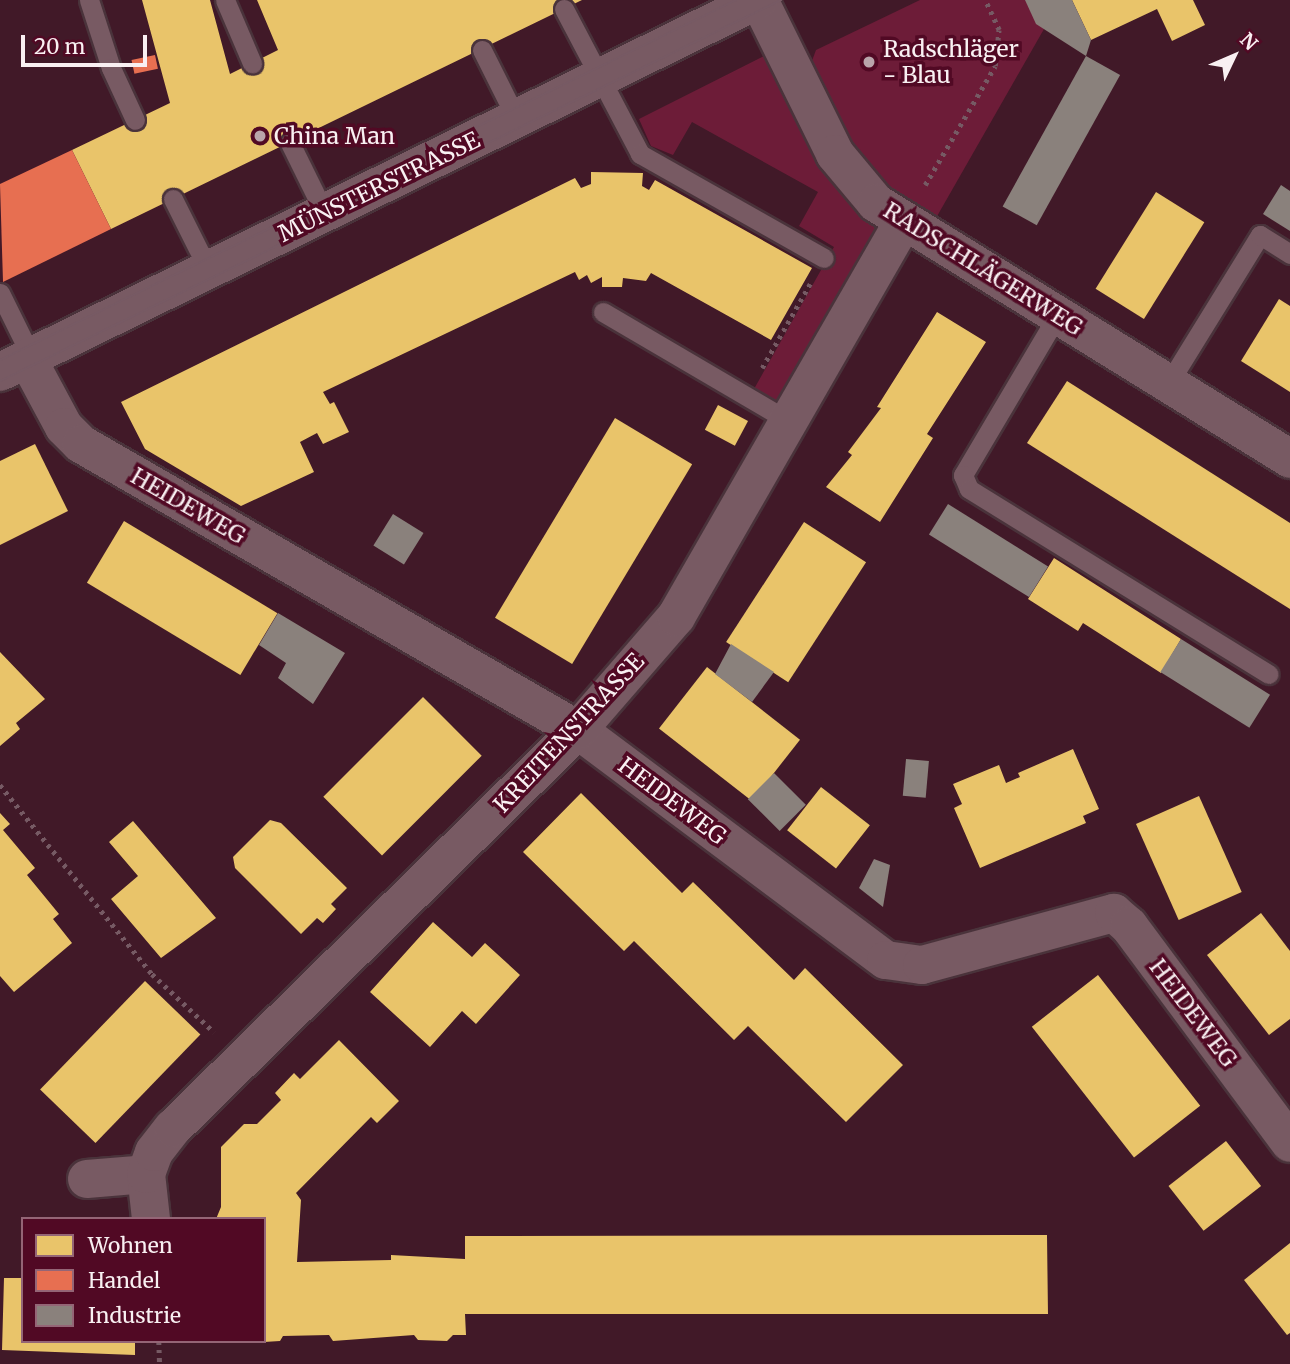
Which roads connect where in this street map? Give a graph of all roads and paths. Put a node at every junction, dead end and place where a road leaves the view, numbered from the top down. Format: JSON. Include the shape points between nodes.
{"nodes":[{"id":1,"x":89,"y":0,"type":"edge"},
{"id":2,"x":225,"y":0,"type":"edge"},
{"id":3,"x":759,"y":0,"type":"edge"},
{"id":4,"x":985,"y":0,"type":"edge"},
{"id":5,"x":564,"y":9,"type":"dead end"},
{"id":6,"x":482,"y":50,"type":"dead end"},
{"id":7,"x":252,"y":63,"type":"dead end"},
{"id":8,"x":600,"y":79,"type":"junction"},
{"id":9,"x":135,"y":120,"type":"dead end"},
{"id":10,"x":517,"y":120,"type":"junction"},
{"id":11,"x":290,"y":142,"type":"dead end"},
{"id":12,"x":173,"y":199,"type":"dead end"},
{"id":13,"x":325,"y":214,"type":"junction"},
{"id":14,"x":903,"y":222,"type":"junction"},
{"id":15,"x":1290,"y":254,"type":"edge"},
{"id":16,"x":824,"y":258,"type":"joint"},
{"id":17,"x":208,"y":269,"type":"junction"},
{"id":18,"x":0,"y":293,"type":"edge"},
{"id":19,"x":603,"y":312,"type":"dead end"},
{"id":20,"x":1057,"y":316,"type":"junction"},
{"id":21,"x":14,"y":360,"type":"edge"},
{"id":22,"x":1168,"y":384,"type":"junction"},
{"id":23,"x":746,"y":396,"type":"junction"},
{"id":24,"x":789,"y":421,"type":"junction"},
{"id":25,"x":1290,"y":459,"type":"edge"},
{"id":26,"x":1268,"y":674,"type":"dead end"},
{"id":27,"x":578,"y":730,"type":"junction"},
{"id":28,"x":0,"y":785,"type":"edge"},
{"id":29,"x":242,"y":1059,"type":"junction"},
{"id":30,"x":1290,"y":1143,"type":"edge"},
{"id":31,"x":146,"y":1174,"type":"junction"},
{"id":32,"x":87,"y":1180,"type":"dead end"},
{"id":33,"x":152,"y":1217,"type":"edge"},
{"id":34,"x":159,"y":1343,"type":"edge"},
{"id":35,"x":160,"y":1364,"type":"edge"}],
"edges":[{"from":1,"to":9,"type":"lane","via":[[110,68]]},
{"from":2,"to":7,"type":"lane"},
{"from":3,"to":8,"type":"street","name":"MÜNSTERSTRASSE"},
{"from":3,"to":14,"type":"street","name":"RADSCHLÄGERWEG","via":[[835,154],[876,203]]},
{"from":4,"to":14,"type":"path","via":[[999,30],[995,66]]},
{"from":5,"to":8,"type":"lane"},
{"from":6,"to":10,"type":"lane"},
{"from":8,"to":10,"type":"street","name":"MÜNSTERSTRASSE"},
{"from":8,"to":16,"type":"lane","via":[[640,154]]},
{"from":10,"to":13,"type":"street","name":"MÜNSTERSTRASSE"},
{"from":11,"to":13,"type":"lane"},
{"from":12,"to":17,"type":"lane"},
{"from":13,"to":17,"type":"street","name":"MÜNSTERSTRASSE"},
{"from":14,"to":20,"type":"street","name":"RADSCHLÄGERWEG"},
{"from":14,"to":24,"type":"street","name":"KREITENSTRASSE"},
{"from":15,"to":22,"type":"lane","via":[[1260,235]]},
{"from":16,"to":23,"type":"path"},
{"from":17,"to":21,"type":"street","name":"MÜNSTERSTRASSE"},
{"from":18,"to":21,"type":"lane"},
{"from":19,"to":23,"type":"lane"},
{"from":20,"to":22,"type":"street","name":"RADSCHLÄGERWEG"},
{"from":20,"to":26,"type":"lane","via":[[963,475],[969,489]]},
{"from":21,"to":27,"type":"street","name":"HEIDEWEG","via":[[82,444]]},
{"from":22,"to":25,"type":"street","name":"RADSCHLÄGERWEG"},
{"from":23,"to":24,"type":"lane"},
{"from":24,"to":27,"type":"street","name":"KREITENSTRASSE","via":[[676,617]]},
{"from":27,"to":29,"type":"street","name":"KREITENSTRASSE"},
{"from":27,"to":30,"type":"street","name":"HEIDEWEG","via":[[867,949],[900,964],[922,965],[1114,913],[1129,926]]},
{"from":28,"to":29,"type":"path","via":[[152,974]]},
{"from":29,"to":31,"type":"street","name":"KREITENSTRASSE","via":[[173,1128],[153,1152]]},
{"from":31,"to":32,"type":"street"},
{"from":31,"to":33,"type":"street"},
{"from":34,"to":35,"type":"path"}]}
